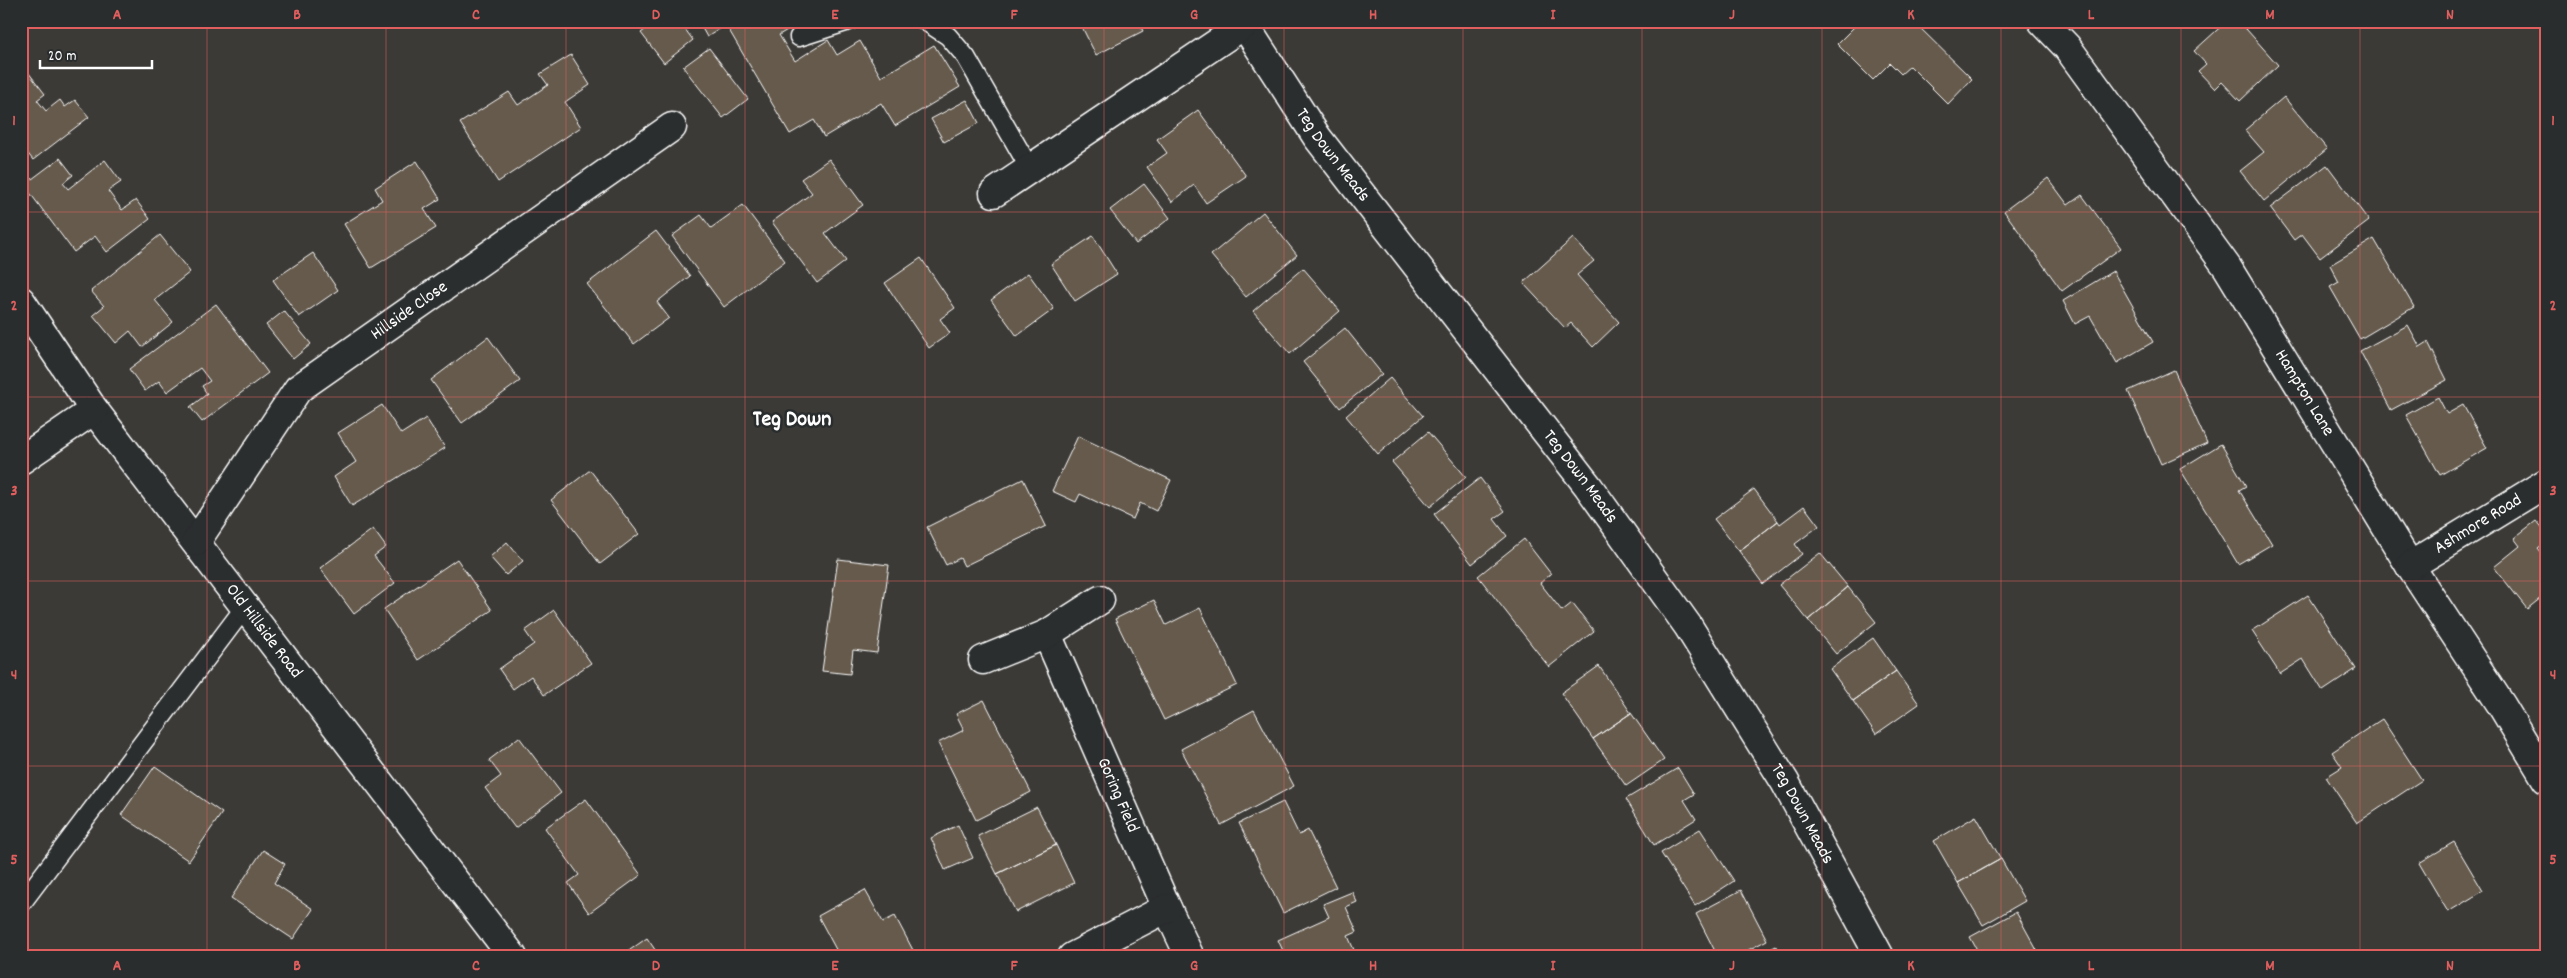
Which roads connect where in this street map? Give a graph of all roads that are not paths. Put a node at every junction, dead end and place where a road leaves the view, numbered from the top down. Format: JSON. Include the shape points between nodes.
{"nodes":[{"id":1,"x":849,"y":21,"type":"edge"},
{"id":2,"x":925,"y":21,"type":"edge"},
{"id":3,"x":2042,"y":21,"type":"edge"},
{"id":4,"x":1243,"y":23,"type":"edge"},
{"id":5,"x":799,"y":37,"type":"dead end"},
{"id":6,"x":672,"y":127,"type":"dead end"},
{"id":7,"x":1030,"y":169,"type":"junction"},
{"id":8,"x":994,"y":193,"type":"dead end"},
{"id":9,"x":21,"y":301,"type":"edge"},
{"id":10,"x":94,"y":410,"type":"junction"},
{"id":11,"x":21,"y":460,"type":"edge"},
{"id":12,"x":2546,"y":483,"type":"edge"},
{"id":13,"x":196,"y":542,"type":"junction"},
{"id":14,"x":2410,"y":566,"type":"junction"},
{"id":15,"x":1100,"y":600,"type":"dead end"},
{"id":16,"x":245,"y":607,"type":"junction"},
{"id":17,"x":1047,"y":634,"type":"junction"},
{"id":18,"x":982,"y":660,"type":"dead end"},
{"id":19,"x":2546,"y":780,"type":"edge"},
{"id":20,"x":21,"y":904,"type":"edge"},
{"id":21,"x":1166,"y":908,"type":"junction"},
{"id":22,"x":513,"y":957,"type":"edge"},
{"id":23,"x":1072,"y":957,"type":"edge"},
{"id":24,"x":1190,"y":957,"type":"edge"},
{"id":25,"x":1880,"y":957,"type":"edge"}],
"edges":[{"from":1,"to":5,"type":"lane"},
{"from":2,"to":7,"type":"lane","via":[[948,36],[966,57]]},
{"from":3,"to":14,"type":"street","name":"Hampton Lane","via":[[2067,47],[2227,267]]},
{"from":4,"to":7,"type":"street"},
{"from":4,"to":25,"type":"street","name":"Teg Down Meads","via":[[1317,137],[1588,486],[1688,626],[1785,782]]},
{"from":6,"to":13,"type":"street","name":"Hillside Close","via":[[298,389]]},
{"from":7,"to":8,"type":"street"},
{"from":9,"to":10,"type":"street","name":"Old Hillside Road"},
{"from":10,"to":11,"type":"street"},
{"from":10,"to":13,"type":"street","name":"Old Hillside Road"},
{"from":12,"to":14,"type":"street","name":"Ashmore Road"},
{"from":13,"to":16,"type":"street","name":"Old Hillside Road"},
{"from":14,"to":19,"type":"street","name":"Hampton Lane","via":[[2502,706]]},
{"from":15,"to":17,"type":"street"},
{"from":16,"to":20,"type":"lane"},
{"from":16,"to":22,"type":"street","name":"Old Hillside Road"},
{"from":17,"to":18,"type":"street"},
{"from":17,"to":21,"type":"street","name":"Goring Field"},
{"from":21,"to":23,"type":"street"},
{"from":21,"to":24,"type":"street","name":"Goring Field"}]}
